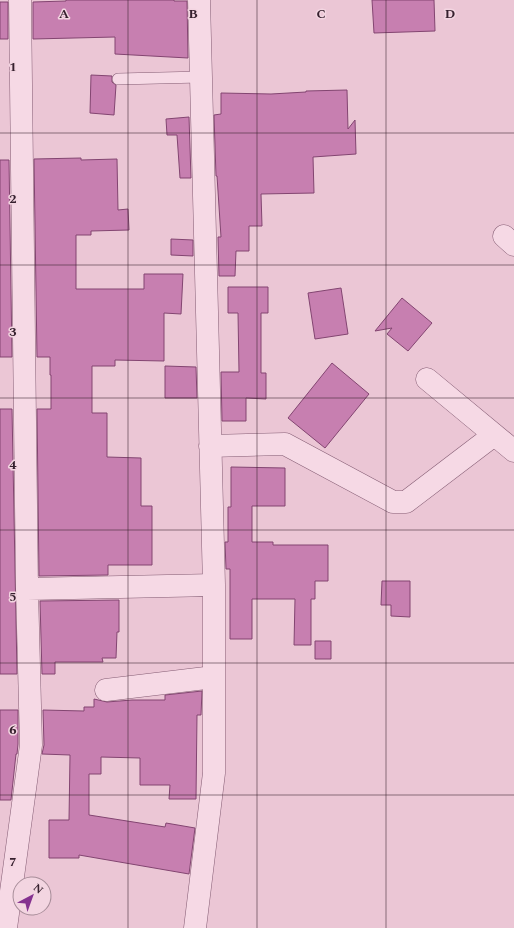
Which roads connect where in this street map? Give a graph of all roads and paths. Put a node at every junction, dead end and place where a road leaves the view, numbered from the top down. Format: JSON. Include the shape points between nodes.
{"nodes":[{"id":1,"x":20,"y":0,"type":"edge"},
{"id":2,"x":199,"y":0,"type":"edge"},
{"id":3,"x":201,"y":77,"type":"junction"},
{"id":4,"x":118,"y":79,"type":"dead end"},
{"id":5,"x":427,"y":379,"type":"dead end"},
{"id":6,"x":494,"y":434,"type":"junction"},
{"id":7,"x":210,"y":446,"type":"junction"},
{"id":8,"x":514,"y":451,"type":"edge"},
{"id":9,"x":214,"y":585,"type":"junction"},
{"id":10,"x":27,"y":589,"type":"junction"},
{"id":11,"x":214,"y":677,"type":"junction"},
{"id":12,"x":106,"y":690,"type":"dead end"},
{"id":13,"x":6,"y":928,"type":"edge"},
{"id":14,"x":195,"y":928,"type":"edge"}],
"edges":[{"from":1,"to":10,"type":"street"},
{"from":2,"to":3,"type":"street"},
{"from":3,"to":4,"type":"lane"},
{"from":3,"to":7,"type":"street"},
{"from":5,"to":6,"type":"street"},
{"from":6,"to":7,"type":"street","via":[[406,502],[393,502],[285,444]]},
{"from":6,"to":8,"type":"street"},
{"from":7,"to":9,"type":"street"},
{"from":9,"to":10,"type":"street"},
{"from":9,"to":11,"type":"street"},
{"from":10,"to":13,"type":"street","via":[[31,744]]},
{"from":11,"to":12,"type":"street"},
{"from":11,"to":14,"type":"street","via":[[214,773]]}]}
